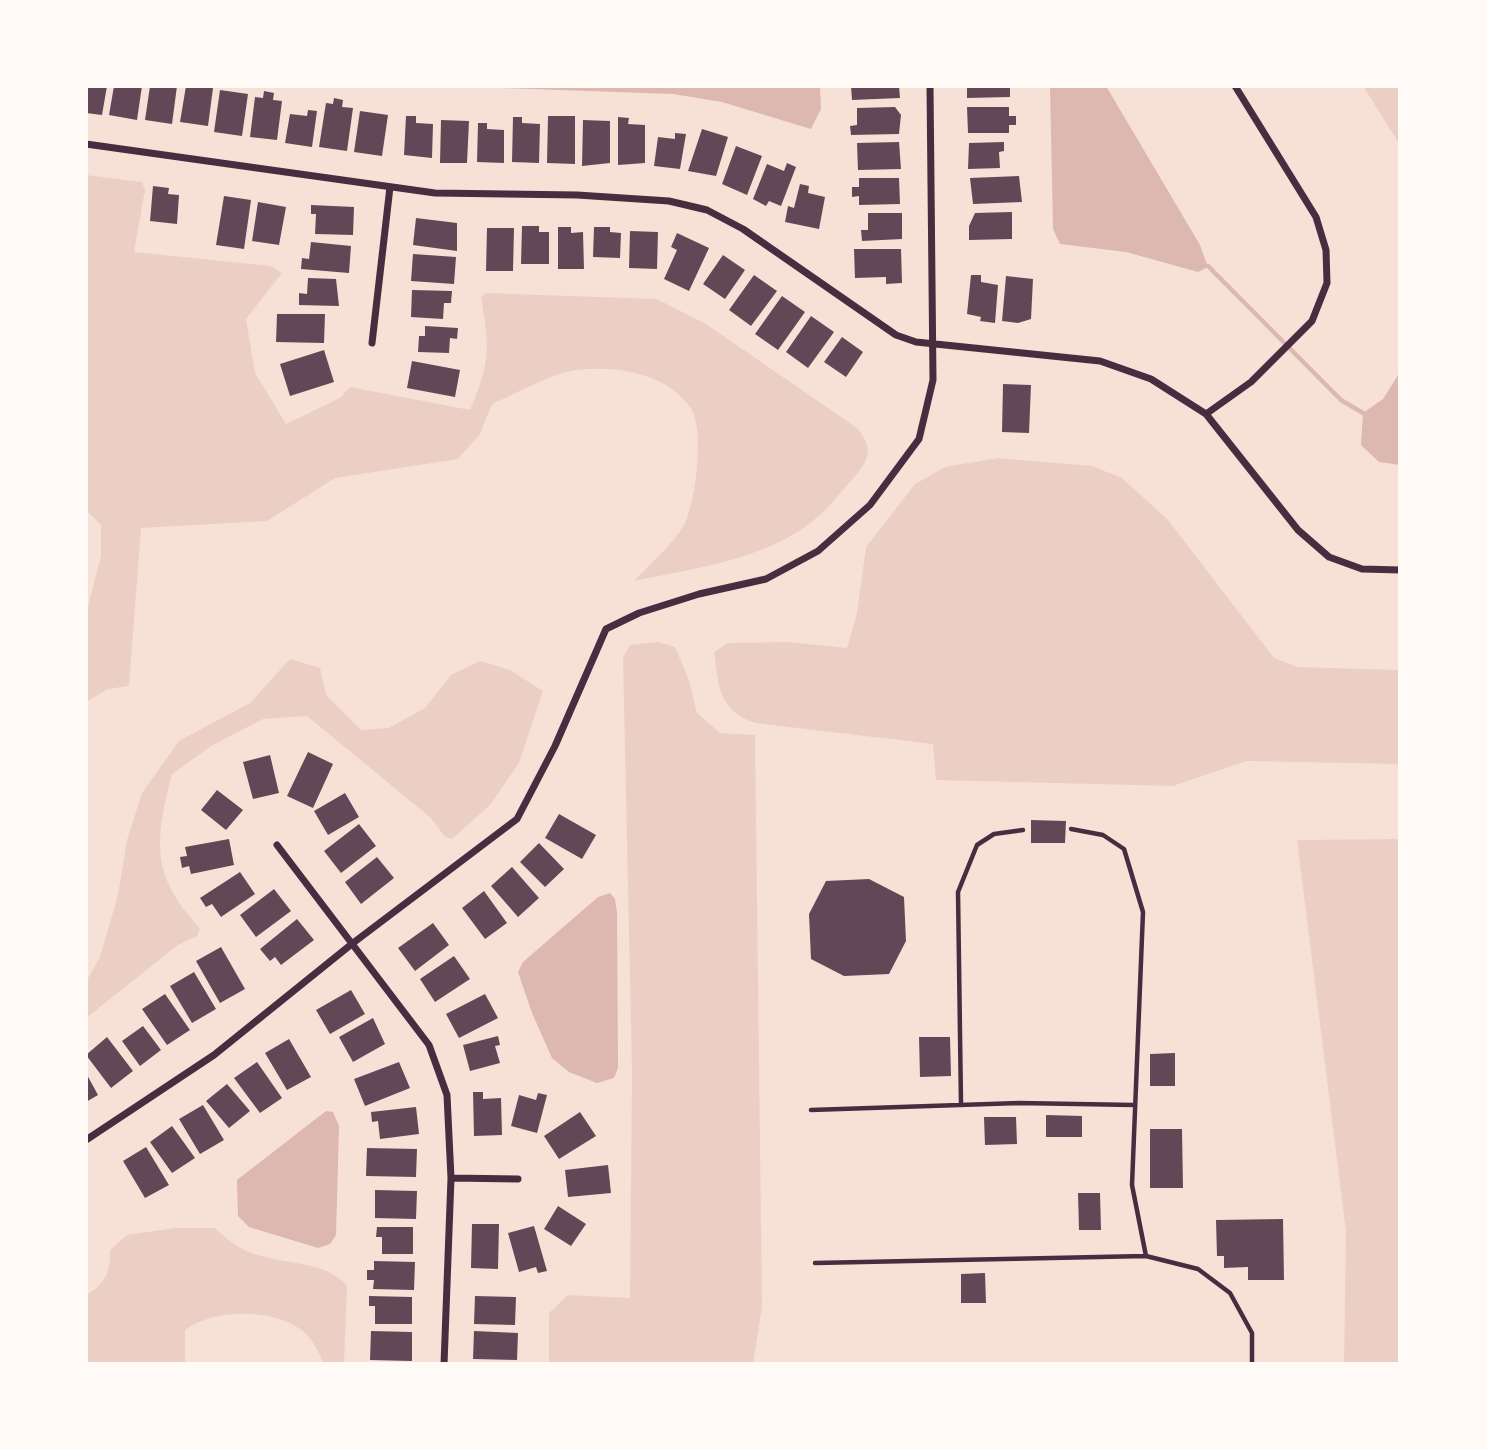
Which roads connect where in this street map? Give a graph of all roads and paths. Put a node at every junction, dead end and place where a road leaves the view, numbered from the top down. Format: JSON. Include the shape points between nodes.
{"nodes":[{"id":1,"x":930,"y":86,"type":"edge"},
{"id":2,"x":1235,"y":86,"type":"edge"},
{"id":3,"x":86,"y":144,"type":"edge"},
{"id":4,"x":390,"y":187,"type":"junction"},
{"id":5,"x":372,"y":342,"type":"dead end"},
{"id":6,"x":933,"y":344,"type":"junction"},
{"id":7,"x":1206,"y":414,"type":"junction"},
{"id":8,"x":1400,"y":570,"type":"edge"},
{"id":9,"x":1071,"y":829,"type":"dead end"},
{"id":10,"x":1023,"y":830,"type":"dead end"},
{"id":11,"x":277,"y":845,"type":"dead end"},
{"id":12,"x":353,"y":943,"type":"junction"},
{"id":13,"x":961,"y":1104,"type":"junction"},
{"id":14,"x":1134,"y":1105,"type":"junction"},
{"id":15,"x":811,"y":1110,"type":"dead end"},
{"id":16,"x":86,"y":1140,"type":"edge"},
{"id":17,"x":451,"y":1178,"type":"junction"},
{"id":18,"x":518,"y":1179,"type":"dead end"},
{"id":19,"x":1146,"y":1256,"type":"junction"},
{"id":20,"x":815,"y":1263,"type":"dead end"},
{"id":21,"x":444,"y":1364,"type":"edge"},
{"id":22,"x":1252,"y":1364,"type":"edge"}],
"edges":[{"from":1,"to":6,"type":"street"},
{"from":2,"to":7,"type":"street","via":[[1316,216],[1326,250],[1326,283],[1312,321],[1251,382]]},
{"from":3,"to":4,"type":"street"},
{"from":4,"to":5,"type":"street"},
{"from":4,"to":6,"type":"street","via":[[669,201],[707,211],[743,229],[896,335]]},
{"from":6,"to":7,"type":"street","via":[[1100,361],[1151,379]]},
{"from":6,"to":12,"type":"street","via":[[933,380],[919,439],[870,505],[818,551],[766,579],[699,594],[606,629],[555,747],[517,819]]},
{"from":7,"to":8,"type":"street","via":[[1298,530],[1329,557],[1362,569]]},
{"from":9,"to":14,"type":"lane","via":[[1102,835],[1124,849],[1143,912]]},
{"from":10,"to":13,"type":"lane","via":[[994,834],[977,845],[958,892]]},
{"from":11,"to":12,"type":"street"},
{"from":12,"to":16,"type":"street","via":[[214,1055]]},
{"from":12,"to":17,"type":"street","via":[[429,1045],[447,1095]]},
{"from":13,"to":14,"type":"lane"},
{"from":13,"to":15,"type":"lane"},
{"from":14,"to":19,"type":"lane","via":[[1132,1185]]},
{"from":17,"to":18,"type":"street"},
{"from":17,"to":21,"type":"street"},
{"from":19,"to":20,"type":"lane"},
{"from":19,"to":22,"type":"lane","via":[[1198,1269],[1230,1293],[1252,1333]]}]}
